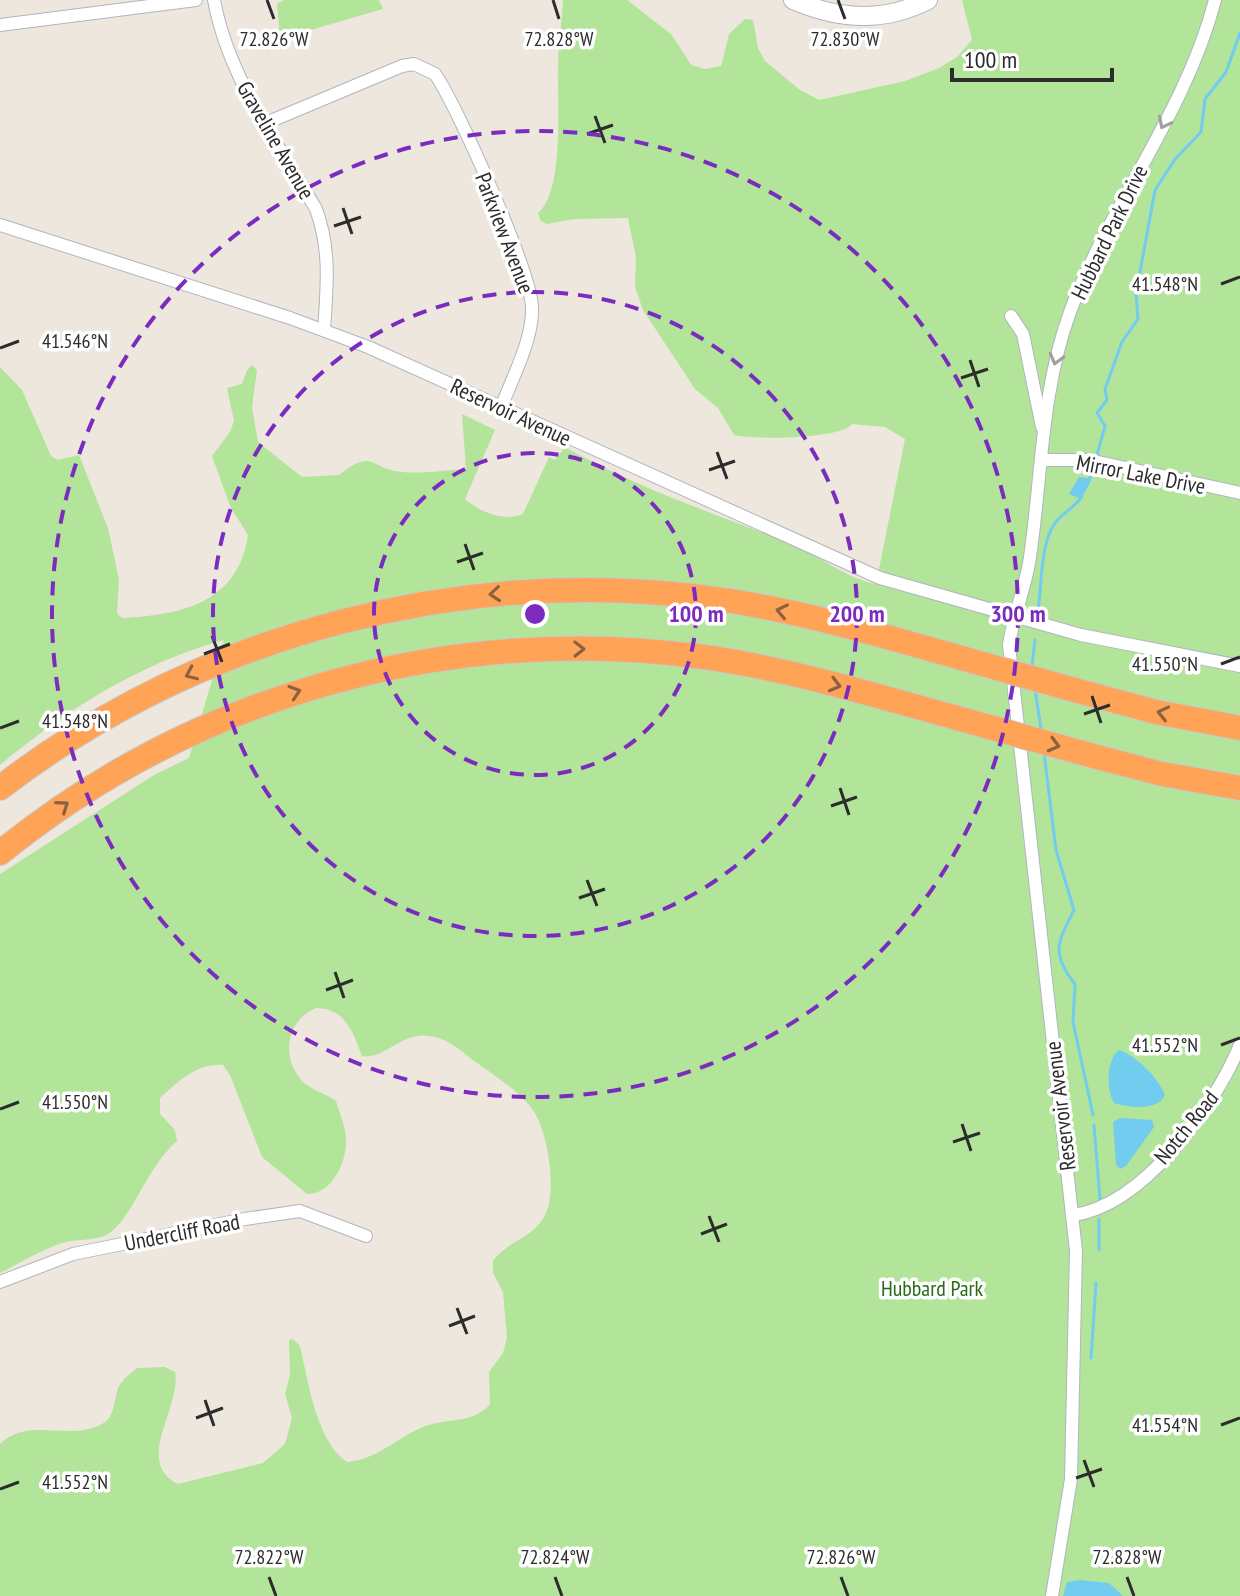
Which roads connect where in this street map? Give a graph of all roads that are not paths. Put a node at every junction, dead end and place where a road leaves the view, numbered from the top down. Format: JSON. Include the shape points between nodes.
{"nodes":[{"id":1,"x":196,"y":0,"type":"edge"},
{"id":2,"x":214,"y":0,"type":"edge"},
{"id":3,"x":793,"y":0,"type":"edge"},
{"id":4,"x":928,"y":0,"type":"edge"},
{"id":5,"x":1215,"y":0,"type":"edge"},
{"id":6,"x":0,"y":25,"type":"edge"},
{"id":7,"x":266,"y":123,"type":"junction"},
{"id":8,"x":0,"y":225,"type":"edge"},
{"id":9,"x":1011,"y":316,"type":"dead end"},
{"id":10,"x":324,"y":330,"type":"junction"},
{"id":11,"x":501,"y":408,"type":"junction"},
{"id":12,"x":1044,"y":433,"type":"junction"},
{"id":13,"x":1042,"y":460,"type":"junction"},
{"id":14,"x":1240,"y":493,"type":"edge"},
{"id":15,"x":1015,"y":617,"type":"junction"},
{"id":16,"x":1240,"y":666,"type":"edge"},
{"id":17,"x":1240,"y":728,"type":"edge"},
{"id":18,"x":0,"y":788,"type":"edge"},
{"id":19,"x":1240,"y":788,"type":"edge"},
{"id":20,"x":0,"y":853,"type":"edge"},
{"id":21,"x":1240,"y":1045,"type":"edge"},
{"id":22,"x":1073,"y":1215,"type":"junction"},
{"id":23,"x":366,"y":1236,"type":"dead end"},
{"id":24,"x":0,"y":1282,"type":"edge"},
{"id":25,"x":1052,"y":1596,"type":"edge"}],
"edges":[{"from":1,"to":6,"type":"street"},
{"from":2,"to":7,"type":"street","name":"Graveline Avenue","via":[[225,48]]},
{"from":3,"to":4,"type":"main road","via":[[853,16],[894,13]]},
{"from":5,"to":12,"type":"street","name":"Hubbard Park Drive","one_way":true,"via":[[1190,73],[1070,313],[1052,371]]},
{"from":7,"to":10,"type":"street","name":"Graveline Avenue","via":[[323,228],[328,266]]},
{"from":7,"to":11,"type":"street","name":"Parkview Avenue","via":[[402,66],[425,67],[443,85],[532,295],[529,329]]},
{"from":8,"to":10,"type":"street","name":"Reservoir Avenue"},
{"from":9,"to":12,"type":"street","via":[[1023,334]]},
{"from":10,"to":11,"type":"street","name":"Reservoir Avenue"},
{"from":11,"to":15,"type":"street","name":"Reservoir Avenue","via":[[880,578]]},
{"from":12,"to":13,"type":"street","name":"Hubbard Park Drive"},
{"from":13,"to":14,"type":"street","name":"Mirror Lake Drive","via":[[1089,460]]},
{"from":13,"to":15,"type":"street","name":"Hubbard Park Drive","via":[[1030,559]]},
{"from":15,"to":16,"type":"street","name":"Reservoir Avenue"},
{"from":15,"to":22,"type":"street","name":"Reservoir Avenue","via":[[1008,657]]},
{"from":17,"to":18,"type":"highway","one_way":true,"bridge":true,"via":[[1156,712],[790,612],[702,597],[579,590],[464,597],[340,621],[226,659],[102,720]]},
{"from":20,"to":19,"type":"highway","one_way":true,"bridge":true,"via":[[93,786],[200,729],[314,686],[429,660],[559,649],[680,654],[794,674],[1171,776]]},
{"from":21,"to":22,"type":"street","name":"Notch Road","via":[[1211,1099],[1162,1162],[1105,1205]]},
{"from":22,"to":25,"type":"street","name":"Reservoir Avenue","via":[[1073,1443]]},
{"from":23,"to":24,"type":"street","name":"Undercliff Road","via":[[300,1211],[73,1254]]}]}
